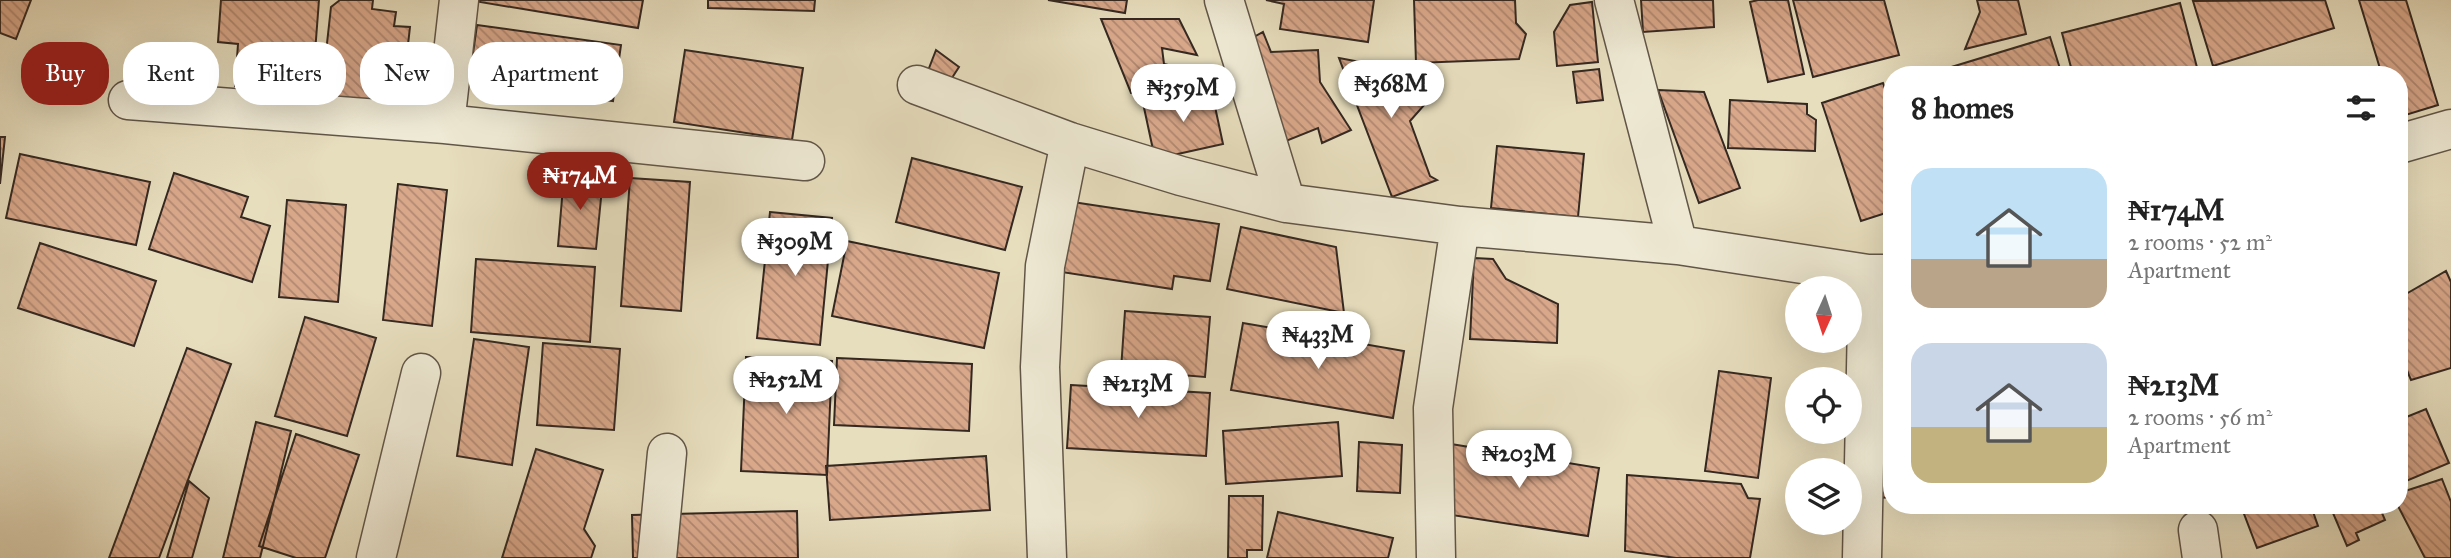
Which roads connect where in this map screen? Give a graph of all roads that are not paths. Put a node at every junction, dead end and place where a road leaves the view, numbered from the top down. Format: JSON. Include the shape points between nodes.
{"nodes":[{"id":1,"x":459,"y":0,"type":"edge"},
{"id":2,"x":1224,"y":0,"type":"edge"},
{"id":3,"x":1614,"y":0,"type":"edge"},
{"id":4,"x":917,"y":85,"type":"dead end"},
{"id":5,"x":194,"y":105,"type":"edge"},
{"id":6,"x":445,"y":124,"type":"junction"},
{"id":7,"x":2451,"y":129,"type":"edge"},
{"id":8,"x":2408,"y":141,"type":"edge"},
{"id":9,"x":1070,"y":142,"type":"junction"},
{"id":10,"x":805,"y":161,"type":"dead end"},
{"id":11,"x":1286,"y":203,"type":"junction"},
{"id":12,"x":1460,"y":226,"type":"junction"},
{"id":13,"x":1678,"y":245,"type":"junction"},
{"id":14,"x":1880,"y":274,"type":"edge"},
{"id":15,"x":421,"y":373,"type":"dead end"},
{"id":16,"x":667,"y":453,"type":"dead end"},
{"id":17,"x":376,"y":558,"type":"edge"},
{"id":18,"x":657,"y":558,"type":"edge"},
{"id":19,"x":1047,"y":558,"type":"edge"},
{"id":20,"x":1436,"y":558,"type":"edge"},
{"id":21,"x":1862,"y":558,"type":"edge"}],
"edges":[{"from":1,"to":6,"type":"street"},
{"from":2,"to":11,"type":"street"},
{"from":3,"to":13,"type":"street"},
{"from":4,"to":9,"type":"street"},
{"from":5,"to":6,"type":"street"},
{"from":6,"to":10,"type":"street"},
{"from":7,"to":8,"type":"street"},
{"from":9,"to":11,"type":"street"},
{"from":9,"to":19,"type":"street","via":[[1045,266],[1040,367]]},
{"from":11,"to":12,"type":"street"},
{"from":12,"to":13,"type":"street"},
{"from":12,"to":20,"type":"street","via":[[1433,408]]},
{"from":13,"to":14,"type":"street"},
{"from":14,"to":21,"type":"street"},
{"from":15,"to":17,"type":"street"},
{"from":16,"to":18,"type":"street"}]}
